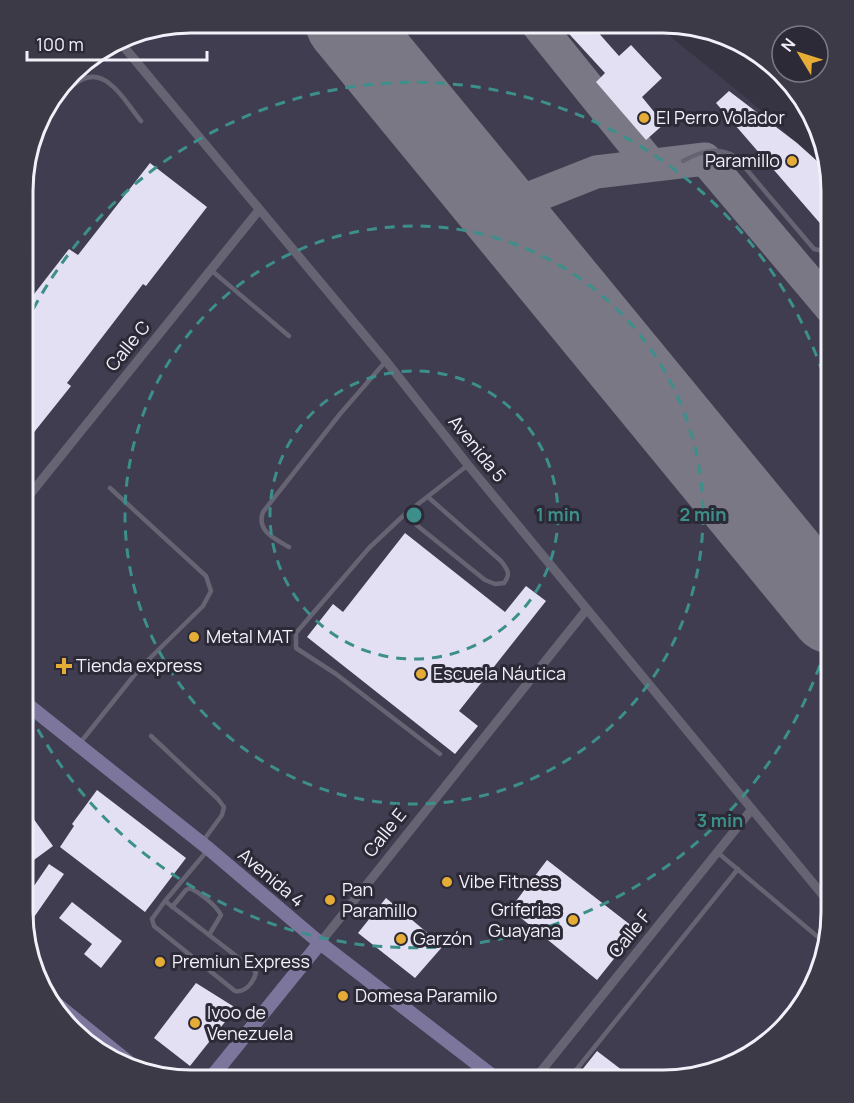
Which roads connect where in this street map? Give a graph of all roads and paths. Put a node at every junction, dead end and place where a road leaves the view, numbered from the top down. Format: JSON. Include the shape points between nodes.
{"nodes":[{"id":1,"x":124,"y":48,"type":"edge"},
{"id":2,"x":79,"y":80,"type":"edge"},
{"id":3,"x":141,"y":120,"type":"dead end"},
{"id":4,"x":683,"y":161,"type":"dead end"},
{"id":5,"x":259,"y":210,"type":"junction"},
{"id":6,"x":821,"y":251,"type":"edge"},
{"id":7,"x":210,"y":270,"type":"junction"},
{"id":8,"x":290,"y":336,"type":"dead end"},
{"id":9,"x":386,"y":361,"type":"junction"},
{"id":10,"x":468,"y":465,"type":"junction"},
{"id":11,"x":110,"y":488,"type":"dead end"},
{"id":12,"x":33,"y":490,"type":"edge"},
{"id":13,"x":428,"y":497,"type":"junction"},
{"id":14,"x":404,"y":515,"type":"junction"},
{"id":15,"x":289,"y":547,"type":"dead end"},
{"id":16,"x":587,"y":609,"type":"junction"},
{"id":17,"x":33,"y":709,"type":"edge"},
{"id":18,"x":151,"y":736,"type":"dead end"},
{"id":19,"x":78,"y":746,"type":"junction"},
{"id":20,"x":440,"y":754,"type":"dead end"},
{"id":21,"x":752,"y":809,"type":"junction"},
{"id":22,"x":205,"y":846,"type":"junction"},
{"id":23,"x":717,"y":852,"type":"junction"},
{"id":24,"x":738,"y":869,"type":"junction"},
{"id":25,"x":821,"y":893,"type":"edge"},
{"id":26,"x":165,"y":902,"type":"junction"},
{"id":27,"x":172,"y":907,"type":"junction"},
{"id":28,"x":209,"y":935,"type":"junction"},
{"id":29,"x":819,"y":938,"type":"edge"},
{"id":30,"x":320,"y":943,"type":"junction"},
{"id":31,"x":75,"y":1019,"type":"edge"},
{"id":32,"x":110,"y":1047,"type":"edge"},
{"id":33,"x":217,"y":1070,"type":"edge"},
{"id":34,"x":485,"y":1070,"type":"edge"},
{"id":35,"x":542,"y":1070,"type":"edge"},
{"id":36,"x":576,"y":1070,"type":"edge"}],
"edges":[{"from":1,"to":5,"type":"street","name":"Avenida 5"},
{"from":2,"to":3,"type":"lane","via":[[98,76],[111,84]]},
{"from":4,"to":6,"type":"lane","via":[[708,151],[728,152],[736,157],[814,249]]},
{"from":5,"to":7,"type":"street","name":"Calle C"},
{"from":5,"to":9,"type":"street","name":"Avenida 5"},
{"from":7,"to":8,"type":"lane"},
{"from":7,"to":12,"type":"street","name":"Calle C"},
{"from":9,"to":10,"type":"street","name":"Avenida 5"},
{"from":9,"to":15,"type":"lane","via":[[262,512],[264,531]]},
{"from":10,"to":13,"type":"lane"},
{"from":10,"to":16,"type":"street","name":"Avenida 5"},
{"from":11,"to":19,"type":"lane","via":[[206,576],[211,591],[202,606],[140,668]]},
{"from":13,"to":14,"type":"lane"},
{"from":13,"to":14,"type":"lane","via":[[501,561],[509,572],[504,584],[485,580]]},
{"from":14,"to":20,"type":"lane","via":[[369,548],[296,633],[296,648]]},
{"from":16,"to":21,"type":"street","name":"Avenida 5"},
{"from":16,"to":30,"type":"street","name":"Calle E"},
{"from":17,"to":19,"type":"main road","name":"Avenida 4"},
{"from":18,"to":22,"type":"lane","via":[[224,807]]},
{"from":19,"to":22,"type":"main road","name":"Avenida 4"},
{"from":21,"to":23,"type":"street","name":"Calle F"},
{"from":21,"to":25,"type":"street","name":"Avenida 5"},
{"from":22,"to":26,"type":"lane"},
{"from":22,"to":30,"type":"main road","name":"Avenida 4"},
{"from":23,"to":24,"type":"lane"},
{"from":23,"to":35,"type":"street","name":"Calle F"},
{"from":24,"to":29,"type":"lane"},
{"from":24,"to":36,"type":"lane"},
{"from":26,"to":27,"type":"lane"},
{"from":26,"to":28,"type":"lane","via":[[152,919],[153,926],[235,991],[245,990],[256,973]]},
{"from":27,"to":28,"type":"lane"},
{"from":27,"to":28,"type":"lane","via":[[186,890],[196,891],[220,915]]},
{"from":30,"to":33,"type":"main road","name":"Calle E"},
{"from":30,"to":34,"type":"main road","name":"Avenida 4"},
{"from":31,"to":32,"type":"main road"}]}
